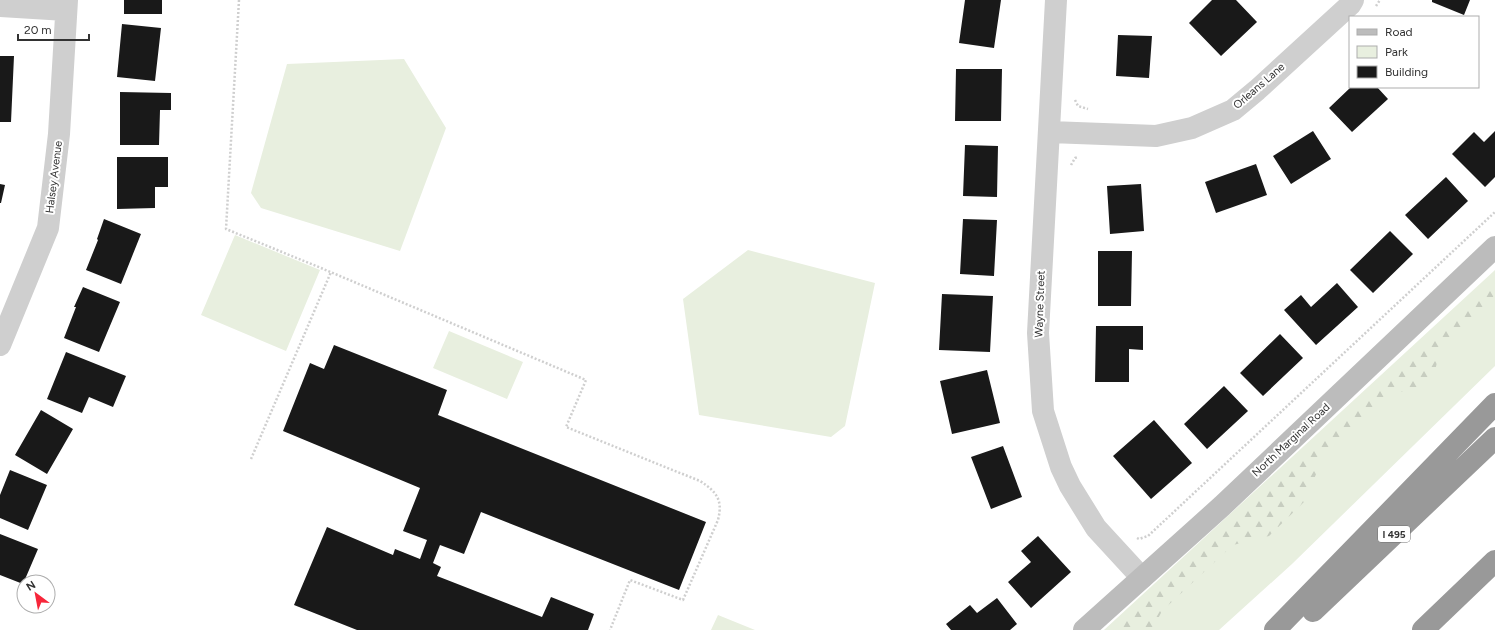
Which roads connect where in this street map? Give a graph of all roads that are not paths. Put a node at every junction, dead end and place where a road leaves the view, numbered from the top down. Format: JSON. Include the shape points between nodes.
{"nodes":[{"id":1,"x":1056,"y":0,"type":"edge"},
{"id":2,"x":1353,"y":0,"type":"edge"},
{"id":3,"x":67,"y":5,"type":"edge"},
{"id":4,"x":0,"y":6,"type":"edge"},
{"id":5,"x":1050,"y":132,"type":"junction"},
{"id":6,"x":1495,"y":247,"type":"edge"},
{"id":7,"x":0,"y":345,"type":"edge"},
{"id":8,"x":1495,"y":404,"type":"edge"},
{"id":9,"x":1495,"y":438,"type":"edge"},
{"id":10,"x":1495,"y":561,"type":"edge"},
{"id":11,"x":1142,"y":578,"type":"junction"},
{"id":12,"x":1084,"y":630,"type":"edge"},
{"id":13,"x":1275,"y":630,"type":"edge"},
{"id":14,"x":1292,"y":630,"type":"edge"},
{"id":15,"x":1423,"y":630,"type":"edge"}],
"edges":[{"from":1,"to":5,"type":"street","name":"Wayne Street"},
{"from":2,"to":5,"type":"street","name":"Orleans Lane","via":[[1233,110],[1192,128],[1156,136]]},
{"from":3,"to":4,"type":"street"},
{"from":3,"to":7,"type":"street","name":"Halsey Avenue","via":[[59,134],[48,228]]},
{"from":5,"to":11,"type":"street","name":"Wayne Street","via":[[1038,333],[1043,412],[1070,486],[1096,528]]},
{"from":6,"to":11,"type":"main road","name":"North Marginal Road","via":[[1222,506]]},
{"from":8,"to":13,"type":"highway"},
{"from":9,"to":14,"type":"highway","number":"I 495"},
{"from":10,"to":15,"type":"highway"},
{"from":11,"to":12,"type":"main road","name":"North Marginal Road"}]}
